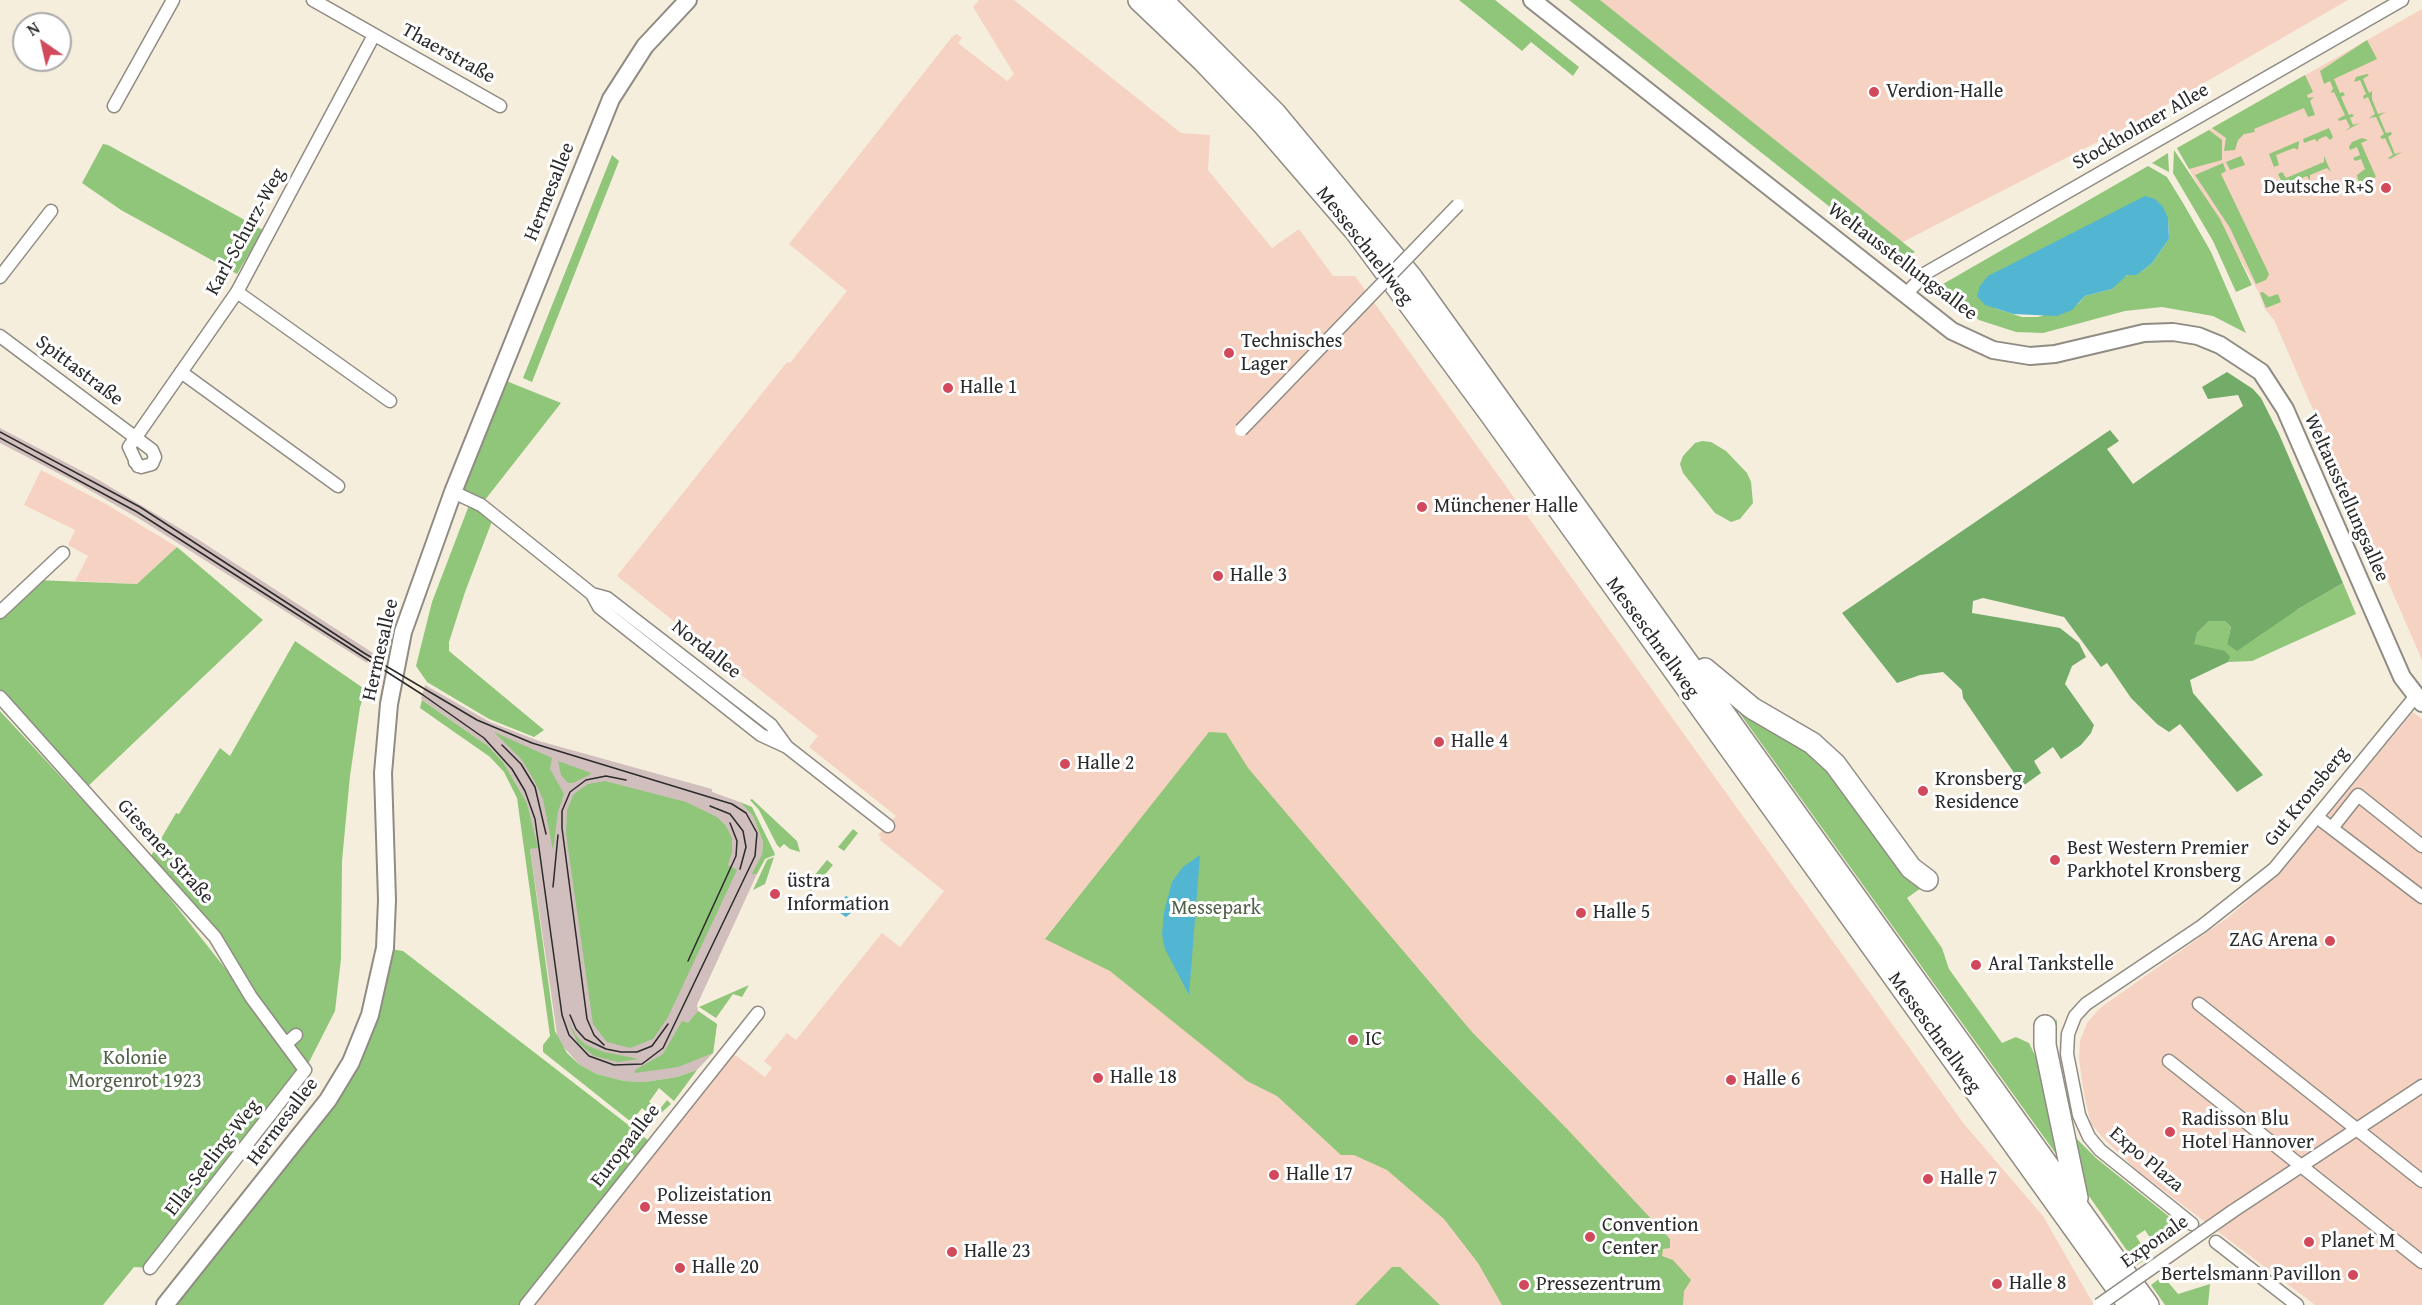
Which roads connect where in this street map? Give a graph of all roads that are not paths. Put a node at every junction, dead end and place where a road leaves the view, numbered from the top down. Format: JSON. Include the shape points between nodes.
{"nodes":[{"id":1,"x":173,"y":0,"type":"edge"},
{"id":2,"x":313,"y":0,"type":"edge"},
{"id":3,"x":688,"y":0,"type":"edge"},
{"id":4,"x":1138,"y":0,"type":"edge"},
{"id":5,"x":1162,"y":0,"type":"edge"},
{"id":6,"x":1532,"y":0,"type":"edge"},
{"id":7,"x":2402,"y":0,"type":"edge"},
{"id":8,"x":374,"y":35,"type":"junction"},
{"id":9,"x":114,"y":106,"type":"dead end"},
{"id":10,"x":500,"y":106,"type":"dead end"},
{"id":11,"x":1458,"y":205,"type":"dead end"},
{"id":12,"x":51,"y":211,"type":"dead end"},
{"id":13,"x":0,"y":278,"type":"edge"},
{"id":14,"x":237,"y":292,"type":"junction"},
{"id":15,"x":1906,"y":294,"type":"junction"},
{"id":16,"x":0,"y":336,"type":"edge"},
{"id":17,"x":181,"y":372,"type":"junction"},
{"id":18,"x":390,"y":401,"type":"dead end"},
{"id":19,"x":1241,"y":430,"type":"dead end"},
{"id":20,"x":136,"y":438,"type":"junction"},
{"id":21,"x":338,"y":486,"type":"dead end"},
{"id":22,"x":453,"y":492,"type":"junction"},
{"id":23,"x":63,"y":553,"type":"dead end"},
{"id":24,"x":0,"y":612,"type":"edge"},
{"id":25,"x":1665,"y":630,"type":"junction"},
{"id":26,"x":0,"y":697,"type":"edge"},
{"id":27,"x":2419,"y":700,"type":"edge"},
{"id":28,"x":2317,"y":817,"type":"junction"},
{"id":29,"x":888,"y":826,"type":"dead end"},
{"id":30,"x":2332,"y":828,"type":"junction"},
{"id":31,"x":2422,"y":846,"type":"edge"},
{"id":32,"x":1928,"y":880,"type":"dead end"},
{"id":33,"x":2422,"y":897,"type":"edge"},
{"id":34,"x":2199,"y":1004,"type":"dead end"},
{"id":35,"x":758,"y":1013,"type":"dead end"},
{"id":36,"x":2075,"y":1016,"type":"joint"},
{"id":37,"x":2044,"y":1026,"type":"dead end"},
{"id":38,"x":296,"y":1035,"type":"dead end"},
{"id":39,"x":286,"y":1044,"type":"junction"},
{"id":40,"x":2169,"y":1061,"type":"dead end"},
{"id":41,"x":305,"y":1070,"type":"joint"},
{"id":42,"x":2422,"y":1086,"type":"edge"},
{"id":43,"x":2357,"y":1129,"type":"junction"},
{"id":44,"x":2300,"y":1166,"type":"junction"},
{"id":45,"x":2422,"y":1181,"type":"edge"},
{"id":46,"x":2079,"y":1207,"type":"junction"},
{"id":47,"x":2192,"y":1224,"type":"dead end"},
{"id":48,"x":2216,"y":1242,"type":"dead end"},
{"id":49,"x":2422,"y":1262,"type":"edge"},
{"id":50,"x":150,"y":1268,"type":"dead end"},
{"id":51,"x":165,"y":1305,"type":"edge"},
{"id":52,"x":526,"y":1305,"type":"edge"},
{"id":53,"x":2099,"y":1305,"type":"edge"},
{"id":54,"x":2129,"y":1305,"type":"edge"},
{"id":55,"x":2148,"y":1305,"type":"edge"},
{"id":56,"x":2297,"y":1305,"type":"edge"}],
"edges":[{"from":1,"to":9,"type":"street"},
{"from":2,"to":8,"type":"street","name":"Thaerstraße"},
{"from":3,"to":22,"type":"main road","name":"Hermesallee","via":[[645,46],[611,99]]},
{"from":4,"to":54,"type":"highway","name":"Messeschnellweg","via":[[1270,131],[1356,232]]},
{"from":5,"to":25,"type":"highway","name":"Messeschnellweg","via":[[1275,112],[1412,278]]},
{"from":6,"to":15,"type":"main road","name":"Weltausstellungsallee"},
{"from":7,"to":15,"type":"street","name":"Stockholmer Allee","via":[[1926,273]]},
{"from":8,"to":10,"type":"street","name":"Thaerstraße"},
{"from":8,"to":14,"type":"street","name":"Karl-Schurz-Weg"},
{"from":11,"to":19,"type":"street","bridge":true},
{"from":12,"to":13,"type":"street"},
{"from":14,"to":17,"type":"street","name":"Karl-Schurz-Weg"},
{"from":14,"to":18,"type":"street"},
{"from":15,"to":27,"type":"main road","name":"Weltausstellungsallee","via":[[1952,331],[1993,350],[2030,356],[2055,354],[2144,333],[2173,332],[2220,345],[2261,372],[2285,409],[2397,667]]},
{"from":16,"to":20,"type":"street","name":"Spittastraße"},
{"from":17,"to":20,"type":"street","name":"Karl-Schurz-Weg"},
{"from":17,"to":21,"type":"street"},
{"from":20,"to":20,"type":"street","name":"Spittastraße","via":[[129,447],[136,464],[147,466],[154,457],[152,450]]},
{"from":22,"to":29,"type":"street","name":"Nordallee","via":[[481,505],[592,594],[607,598],[771,725],[787,747]]},
{"from":22,"to":51,"type":"main road","name":"Hermesallee","via":[[403,632],[388,704],[383,773],[385,948],[370,1015],[351,1062],[328,1100]]},
{"from":23,"to":24,"type":"street"},
{"from":25,"to":32,"type":"highway","via":[[1726,690],[1812,742],[1835,764],[1911,868]]},
{"from":25,"to":46,"type":"highway","name":"Messeschnellweg"},
{"from":26,"to":39,"type":"street","name":"Giesener Straße","via":[[215,937],[251,997]]},
{"from":27,"to":28,"type":"street","name":"Gut Kronsberg"},
{"from":28,"to":30,"type":"street"},
{"from":28,"to":36,"type":"street","name":"Gut Kronsberg","via":[[2274,869],[2241,897],[2086,1004]]},
{"from":30,"to":31,"type":"street","via":[[2358,795]]},
{"from":30,"to":33,"type":"street"},
{"from":34,"to":43,"type":"street"},
{"from":35,"to":52,"type":"street","name":"Europaallee"},
{"from":36,"to":47,"type":"street","name":"Expo Plaza","via":[[2068,1034],[2067,1054],[2079,1115],[2089,1137],[2105,1155]]},
{"from":37,"to":46,"type":"highway"},
{"from":38,"to":39,"type":"street"},
{"from":39,"to":41,"type":"street","name":"Giesener Straße"},
{"from":40,"to":44,"type":"street"},
{"from":41,"to":50,"type":"street","name":"Ella-Seeling-Weg"},
{"from":42,"to":43,"type":"street"},
{"from":43,"to":44,"type":"street"},
{"from":43,"to":45,"type":"street"},
{"from":44,"to":49,"type":"street"},
{"from":44,"to":53,"type":"street","name":"Exponale","bridge":true},
{"from":46,"to":55,"type":"highway","name":"Messeschnellweg"},
{"from":48,"to":56,"type":"street"}]}
